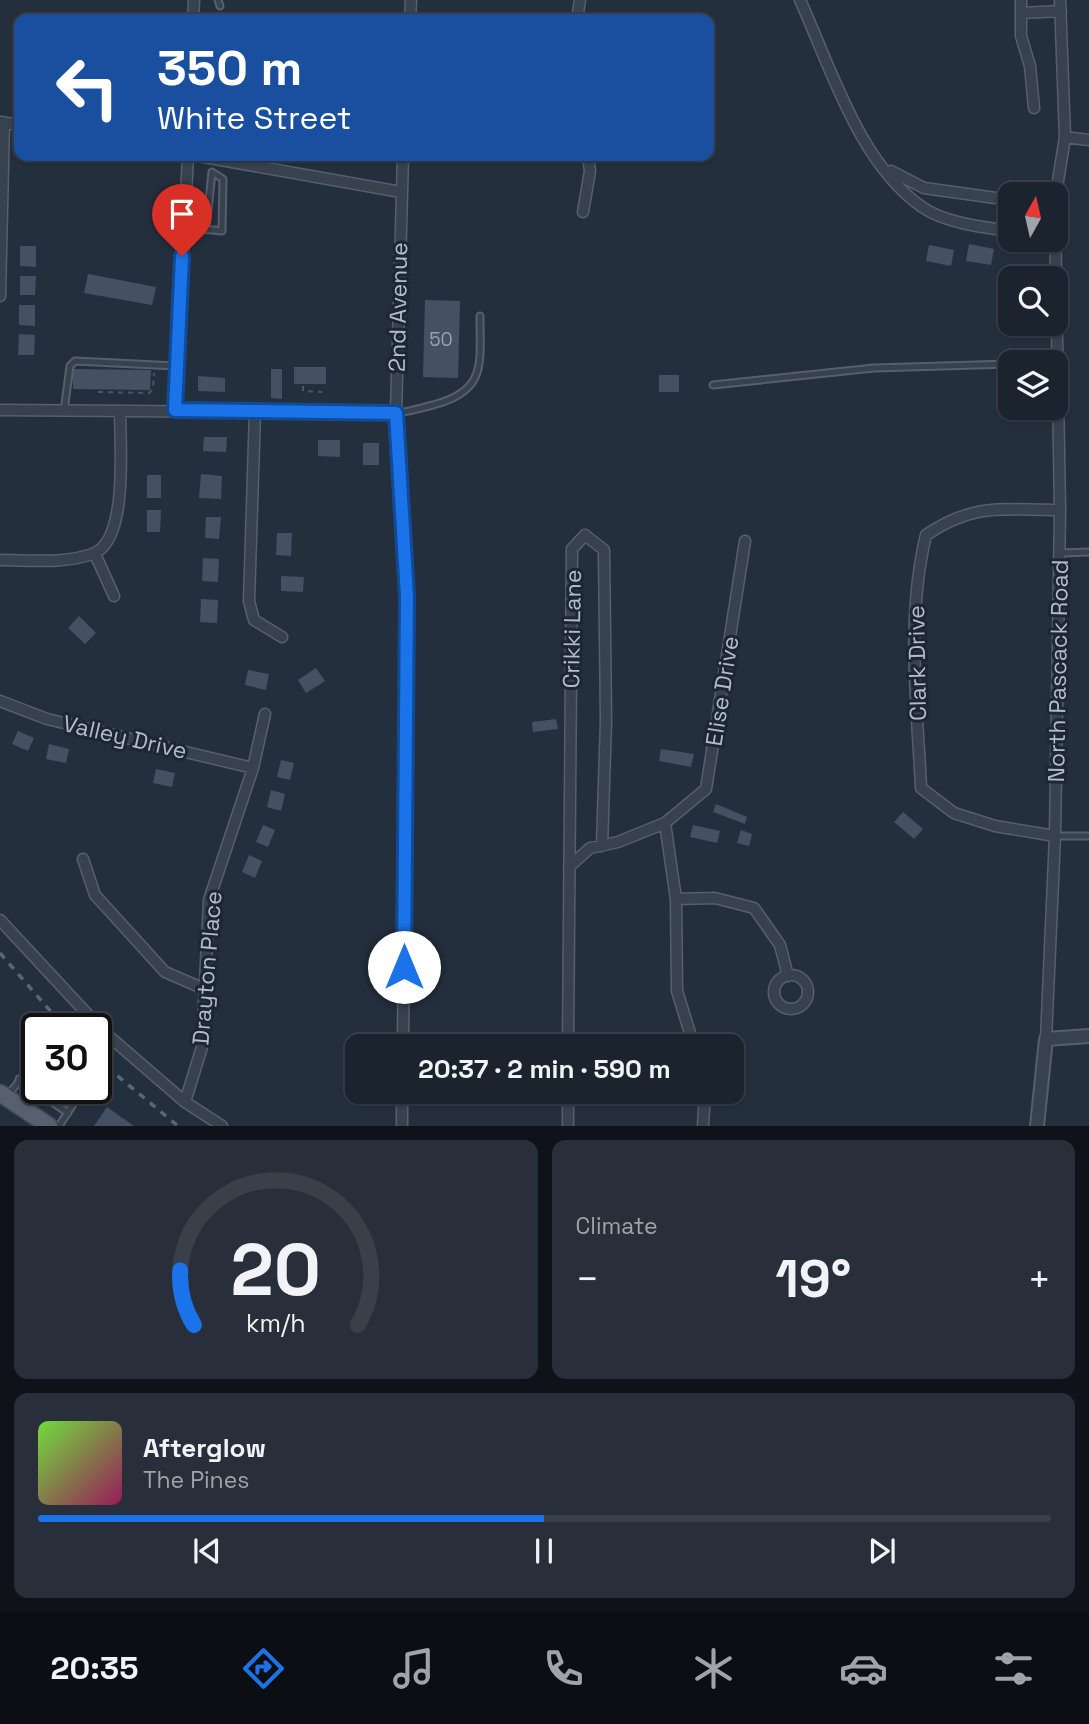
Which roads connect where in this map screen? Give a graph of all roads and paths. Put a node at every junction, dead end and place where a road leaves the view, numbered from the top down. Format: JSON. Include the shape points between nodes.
{"nodes":[{"id":1,"x":800,"y":0,"type":"edge"},
{"id":2,"x":1021,"y":0,"type":"edge"},
{"id":3,"x":1061,"y":6,"type":"edge"},
{"id":4,"x":1022,"y":13,"type":"junction"},
{"id":5,"x":1034,"y":108,"type":"dead end"},
{"id":6,"x":2,"y":122,"type":"edge"},
{"id":7,"x":1065,"y":137,"type":"junction"},
{"id":8,"x":1089,"y":140,"type":"edge"},
{"id":9,"x":188,"y":161,"type":"edge"},
{"id":10,"x":226,"y":161,"type":"edge"},
{"id":11,"x":403,"y":161,"type":"edge"},
{"id":12,"x":589,"y":161,"type":"edge"},
{"id":13,"x":881,"y":166,"type":"junction"},
{"id":14,"x":1058,"y":182,"type":"edge"},
{"id":15,"x":401,"y":192,"type":"junction"},
{"id":16,"x":998,"y":198,"type":"edge"},
{"id":17,"x":583,"y":212,"type":"dead end"},
{"id":18,"x":184,"y":226,"type":"junction"},
{"id":19,"x":998,"y":229,"type":"edge"},
{"id":20,"x":206,"y":230,"type":"junction"},
{"id":21,"x":1052,"y":252,"type":"edge"},
{"id":22,"x":0,"y":296,"type":"edge"},
{"id":23,"x":480,"y":316,"type":"dead end"},
{"id":24,"x":1056,"y":350,"type":"edge"},
{"id":25,"x":154,"y":365,"type":"junction"},
{"id":26,"x":998,"y":365,"type":"edge"},
{"id":27,"x":176,"y":366,"type":"junction"},
{"id":28,"x":713,"y":385,"type":"dead end"},
{"id":29,"x":303,"y":386,"type":"dead end"},
{"id":30,"x":98,"y":392,"type":"dead end"},
{"id":31,"x":117,"y":392,"type":"junction"},
{"id":32,"x":322,"y":392,"type":"dead end"},
{"id":33,"x":139,"y":393,"type":"junction"},
{"id":34,"x":140,"y":402,"type":"dead end"},
{"id":35,"x":119,"y":407,"type":"junction"},
{"id":36,"x":0,"y":410,"type":"edge"},
{"id":37,"x":175,"y":410,"type":"junction"},
{"id":38,"x":64,"y":411,"type":"junction"},
{"id":39,"x":256,"y":411,"type":"junction"},
{"id":40,"x":396,"y":413,"type":"junction"},
{"id":41,"x":1058,"y":420,"type":"edge"},
{"id":42,"x":1060,"y":510,"type":"junction"},
{"id":43,"x":745,"y":541,"type":"dead end"},
{"id":44,"x":1089,"y":552,"type":"edge"},
{"id":45,"x":1059,"y":553,"type":"junction"},
{"id":46,"x":95,"y":554,"type":"junction"},
{"id":47,"x":0,"y":560,"type":"edge"},
{"id":48,"x":114,"y":596,"type":"dead end"},
{"id":49,"x":282,"y":637,"type":"dead end"},
{"id":50,"x":0,"y":701,"type":"edge"},
{"id":51,"x":265,"y":714,"type":"dead end"},
{"id":52,"x":253,"y":768,"type":"junction"},
{"id":53,"x":665,"y":823,"type":"junction"},
{"id":54,"x":1055,"y":836,"type":"junction"},
{"id":55,"x":1089,"y":836,"type":"edge"},
{"id":56,"x":602,"y":846,"type":"junction"},
{"id":57,"x":83,"y":859,"type":"dead end"},
{"id":58,"x":569,"y":867,"type":"junction"},
{"id":59,"x":676,"y":899,"type":"junction"},
{"id":60,"x":0,"y":920,"type":"edge"},
{"id":61,"x":788,"y":976,"type":"dead end"},
{"id":62,"x":202,"y":988,"type":"junction"},
{"id":63,"x":403,"y":1034,"type":"edge"},
{"id":64,"x":568,"y":1034,"type":"edge"},
{"id":65,"x":690,"y":1034,"type":"edge"},
{"id":66,"x":1089,"y":1036,"type":"edge"},
{"id":67,"x":1046,"y":1039,"type":"junction"},
{"id":68,"x":19,"y":1079,"type":"edge"},
{"id":69,"x":3,"y":1095,"type":"edge"},
{"id":70,"x":185,"y":1102,"type":"junction"},
{"id":71,"x":57,"y":1104,"type":"edge"},
{"id":72,"x":74,"y":1104,"type":"edge"},
{"id":73,"x":402,"y":1104,"type":"edge"},
{"id":74,"x":568,"y":1104,"type":"edge"},
{"id":75,"x":704,"y":1104,"type":"edge"},
{"id":76,"x":68,"y":1113,"type":"junction"},
{"id":77,"x":49,"y":1125,"type":"edge"},
{"id":78,"x":59,"y":1125,"type":"edge"},
{"id":79,"x":222,"y":1125,"type":"edge"},
{"id":80,"x":402,"y":1125,"type":"edge"},
{"id":81,"x":568,"y":1125,"type":"edge"},
{"id":82,"x":703,"y":1125,"type":"edge"},
{"id":83,"x":1037,"y":1125,"type":"edge"}],
"edges":[{"from":1,"to":13,"type":"street","via":[[864,143]]},
{"from":2,"to":4,"type":"street"},
{"from":3,"to":4,"type":"street"},
{"from":3,"to":7,"type":"street"},
{"from":4,"to":5,"type":"street","via":[[1021,36],[1030,66]]},
{"from":6,"to":22,"type":"street"},
{"from":7,"to":8,"type":"street"},
{"from":7,"to":14,"type":"street"},
{"from":9,"to":18,"type":"street"},
{"from":10,"to":15,"type":"street"},
{"from":11,"to":15,"type":"street","name":"2nd Avenue"},
{"from":12,"to":17,"type":"street"},
{"from":13,"to":16,"type":"street","via":[[924,188]]},
{"from":13,"to":19,"type":"street","via":[[923,208],[970,225]]},
{"from":15,"to":40,"type":"street","name":"2nd Avenue"},
{"from":18,"to":20,"type":"lane"},
{"from":18,"to":27,"type":"street"},
{"from":20,"to":20,"type":"lane","via":[[222,231],[223,179],[212,173]]},
{"from":21,"to":24,"type":"street","name":"North Pascack Road"},
{"from":23,"to":40,"type":"lane","via":[[477,374],[469,390],[451,400]]},
{"from":25,"to":27,"type":"lane"},
{"from":25,"to":33,"type":"path","via":[[153,388]]},
{"from":25,"to":38,"type":"lane","via":[[71,363]]},
{"from":26,"to":28,"type":"lane","via":[[874,368]]},
{"from":27,"to":37,"type":"street"},
{"from":29,"to":32,"type":"path","via":[[303,391]]},
{"from":30,"to":31,"type":"path"},
{"from":31,"to":33,"type":"path"},
{"from":31,"to":35,"type":"path"},
{"from":33,"to":34,"type":"path"},
{"from":35,"to":37,"type":"street"},
{"from":35,"to":38,"type":"street"},
{"from":35,"to":46,"type":"street","via":[[119,501],[110,538]]},
{"from":36,"to":38,"type":"street"},
{"from":37,"to":39,"type":"street"},
{"from":39,"to":40,"type":"street"},
{"from":39,"to":49,"type":"street","via":[[249,601],[254,620]]},
{"from":40,"to":63,"type":"street","name":"2nd Avenue","via":[[407,596]]},
{"from":41,"to":42,"type":"street","name":"North Pascack Road"},
{"from":42,"to":45,"type":"street","name":"North Pascack Road"},
{"from":42,"to":54,"type":"street","name":"Clark Drive","via":[[980,510],[952,518],[926,535],[916,578],[913,638],[921,788],[954,813],[995,826]]},
{"from":43,"to":53,"type":"street","name":"Elise Drive","via":[[706,789]]},
{"from":44,"to":45,"type":"lane"},
{"from":45,"to":54,"type":"street","name":"North Pascack Road"},
{"from":46,"to":47,"type":"street"},
{"from":46,"to":48,"type":"street"},
{"from":50,"to":52,"type":"street","name":"Valley Drive","via":[[47,719]]},
{"from":51,"to":52,"type":"street","name":"Drayton Place"},
{"from":52,"to":62,"type":"street","name":"Drayton Place","via":[[209,900]]},
{"from":53,"to":56,"type":"street","name":"Elise Drive"},
{"from":53,"to":59,"type":"street"},
{"from":54,"to":55,"type":"lane"},
{"from":54,"to":67,"type":"street","name":"North Pascack Road"},
{"from":56,"to":58,"type":"street","name":"Elise Drive","via":[[590,848]]},
{"from":56,"to":58,"type":"street","name":"Crikki Lane","via":[[604,551],[585,535],[572,549]]},
{"from":57,"to":62,"type":"street","via":[[95,895],[165,972]]},
{"from":58,"to":64,"type":"street","name":"Crikki Lane"},
{"from":59,"to":61,"type":"street","via":[[715,898],[754,908],[779,945]]},
{"from":59,"to":65,"type":"street","via":[[677,991]]},
{"from":60,"to":70,"type":"street","via":[[104,1032]]},
{"from":62,"to":70,"type":"street","name":"Drayton Place","via":[[202,1047]]},
{"from":66,"to":67,"type":"street"},
{"from":67,"to":83,"type":"street","name":"North Pascack Road"},
{"from":68,"to":69,"type":"lane"},
{"from":69,"to":77,"type":"main road"},
{"from":70,"to":79,"type":"street"},
{"from":71,"to":76,"type":"lane"},
{"from":72,"to":76,"type":"lane"},
{"from":73,"to":80,"type":"street"},
{"from":74,"to":81,"type":"street"},
{"from":75,"to":82,"type":"street"},
{"from":76,"to":78,"type":"lane"}]}
